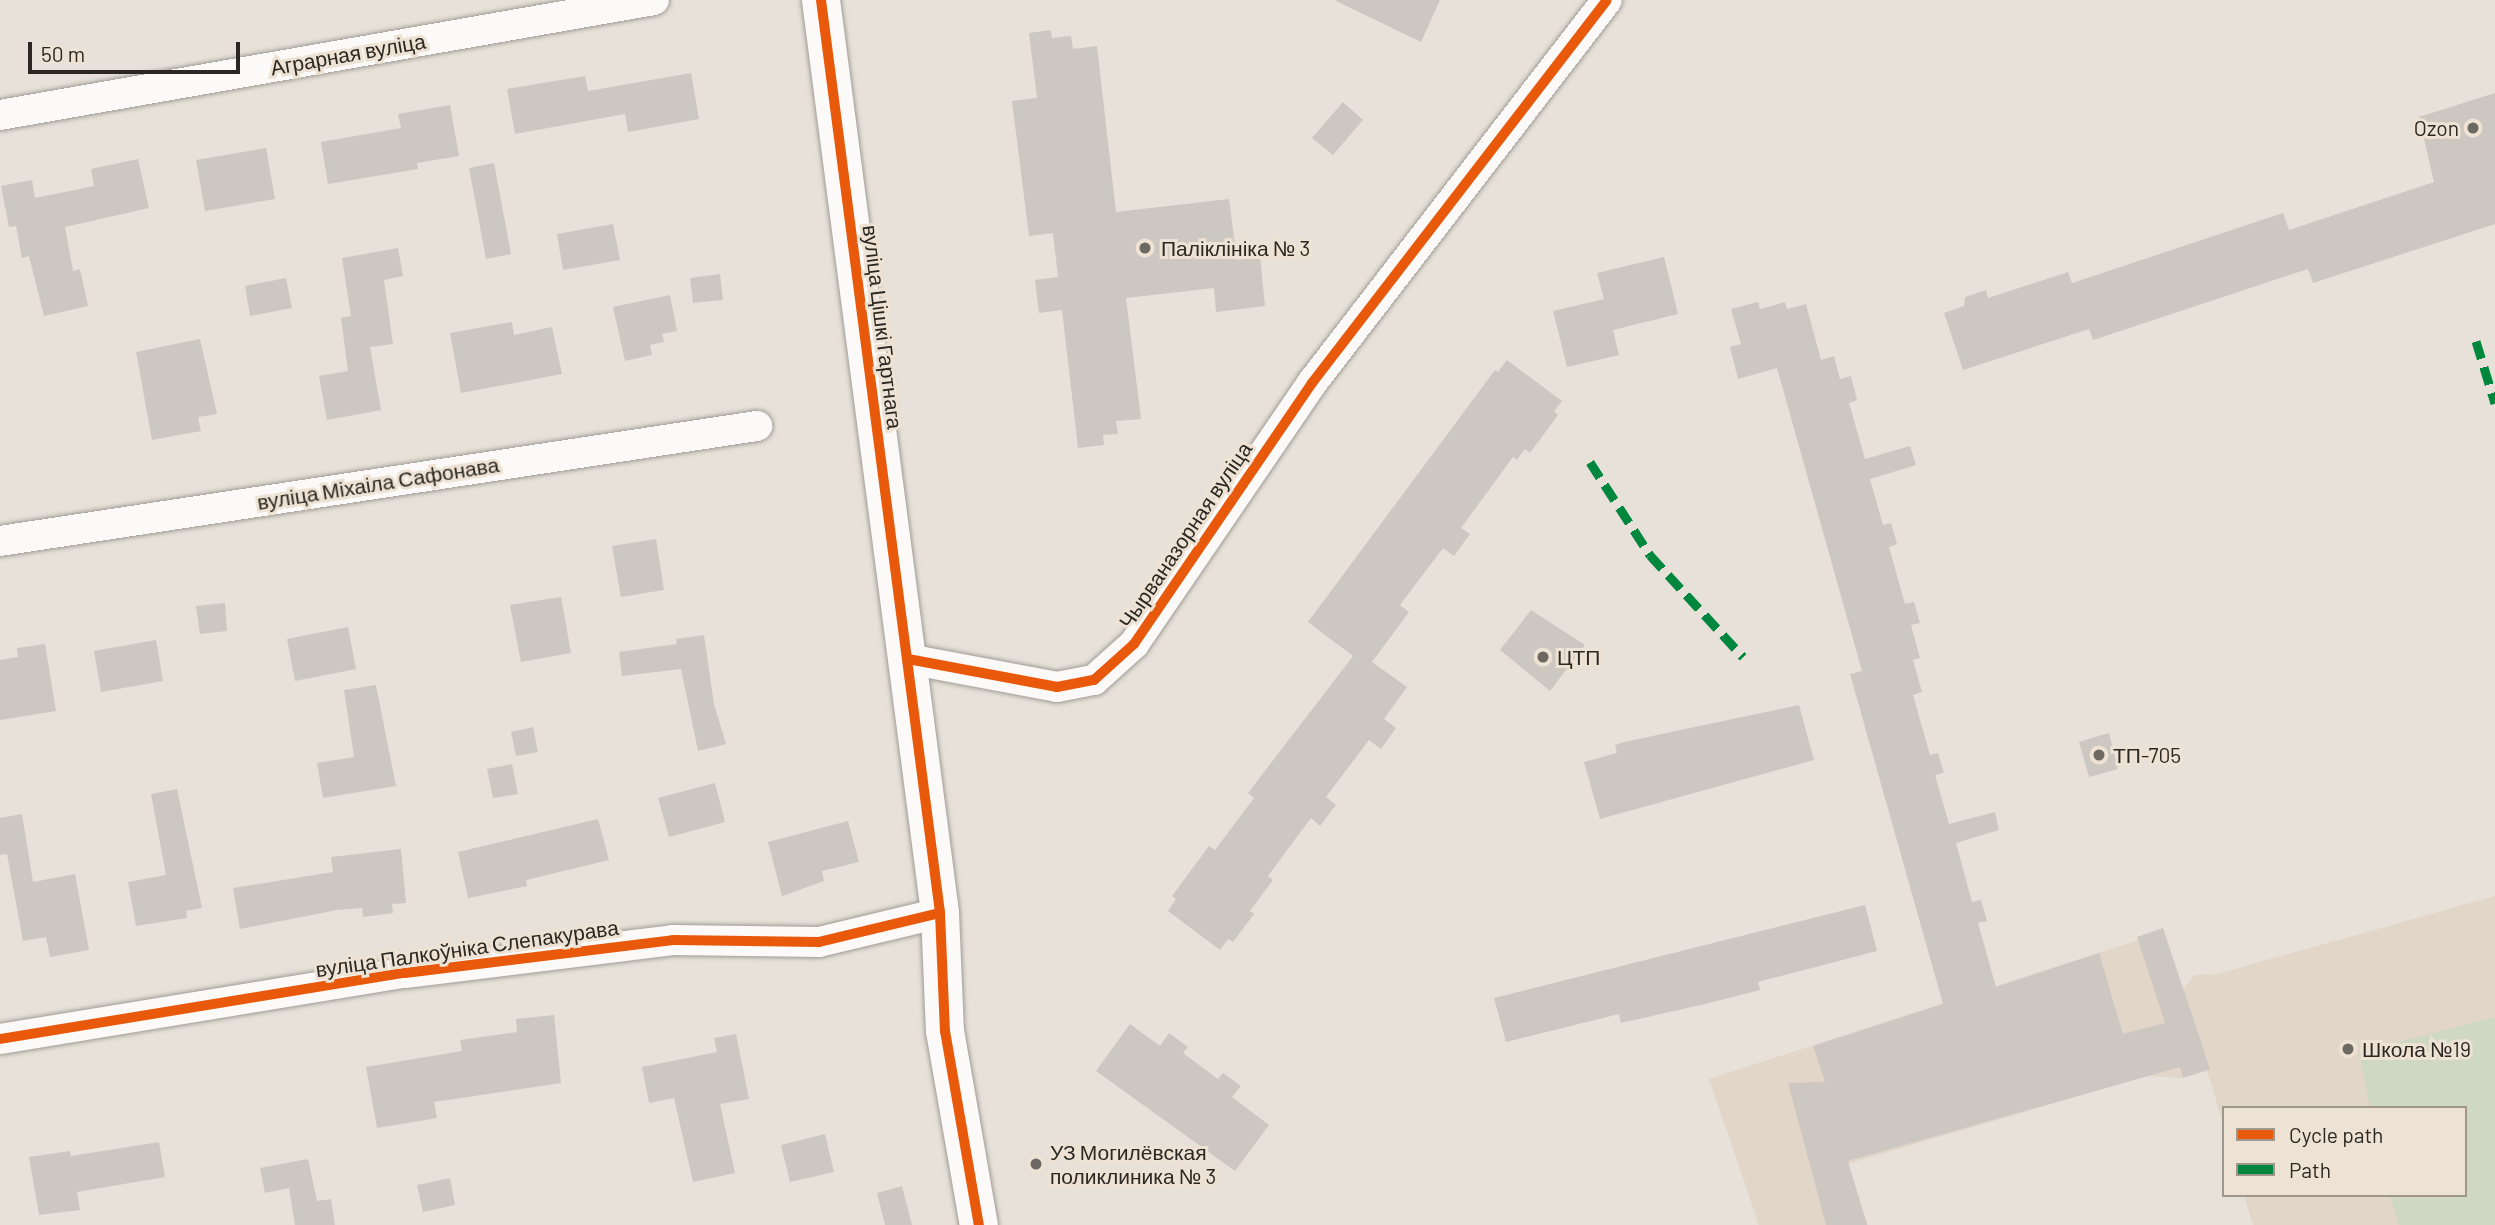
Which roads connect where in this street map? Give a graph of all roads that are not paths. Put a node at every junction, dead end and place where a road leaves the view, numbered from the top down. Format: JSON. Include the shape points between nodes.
{"nodes":[{"id":1,"x":654,"y":0,"type":"edge"},
{"id":2,"x":821,"y":0,"type":"edge"},
{"id":3,"x":1607,"y":0,"type":"edge"},
{"id":4,"x":0,"y":115,"type":"edge"},
{"id":5,"x":757,"y":426,"type":"dead end"},
{"id":6,"x":0,"y":541,"type":"edge"},
{"id":7,"x":908,"y":659,"type":"junction"},
{"id":8,"x":940,"y":913,"type":"junction"},
{"id":9,"x":0,"y":1039,"type":"edge"},
{"id":10,"x":979,"y":1225,"type":"edge"}],
"edges":[{"from":1,"to":4,"type":"street","name":"Аграрная вуліца"},
{"from":2,"to":7,"type":"street","name":"вуліца Цішкі Гартнага"},
{"from":3,"to":7,"type":"street","name":"Чырваназорная вуліца","via":[[1312,383],[1134,644],[1094,680],[1057,687]]},
{"from":5,"to":6,"type":"street","name":"вуліца Міхаіла Сафонава"},
{"from":7,"to":8,"type":"street"},
{"from":8,"to":9,"type":"street","name":"вуліца Палкоўніка Слепакурава","via":[[819,942],[673,940],[405,973]]},
{"from":8,"to":10,"type":"street","via":[[944,1031]]}]}
